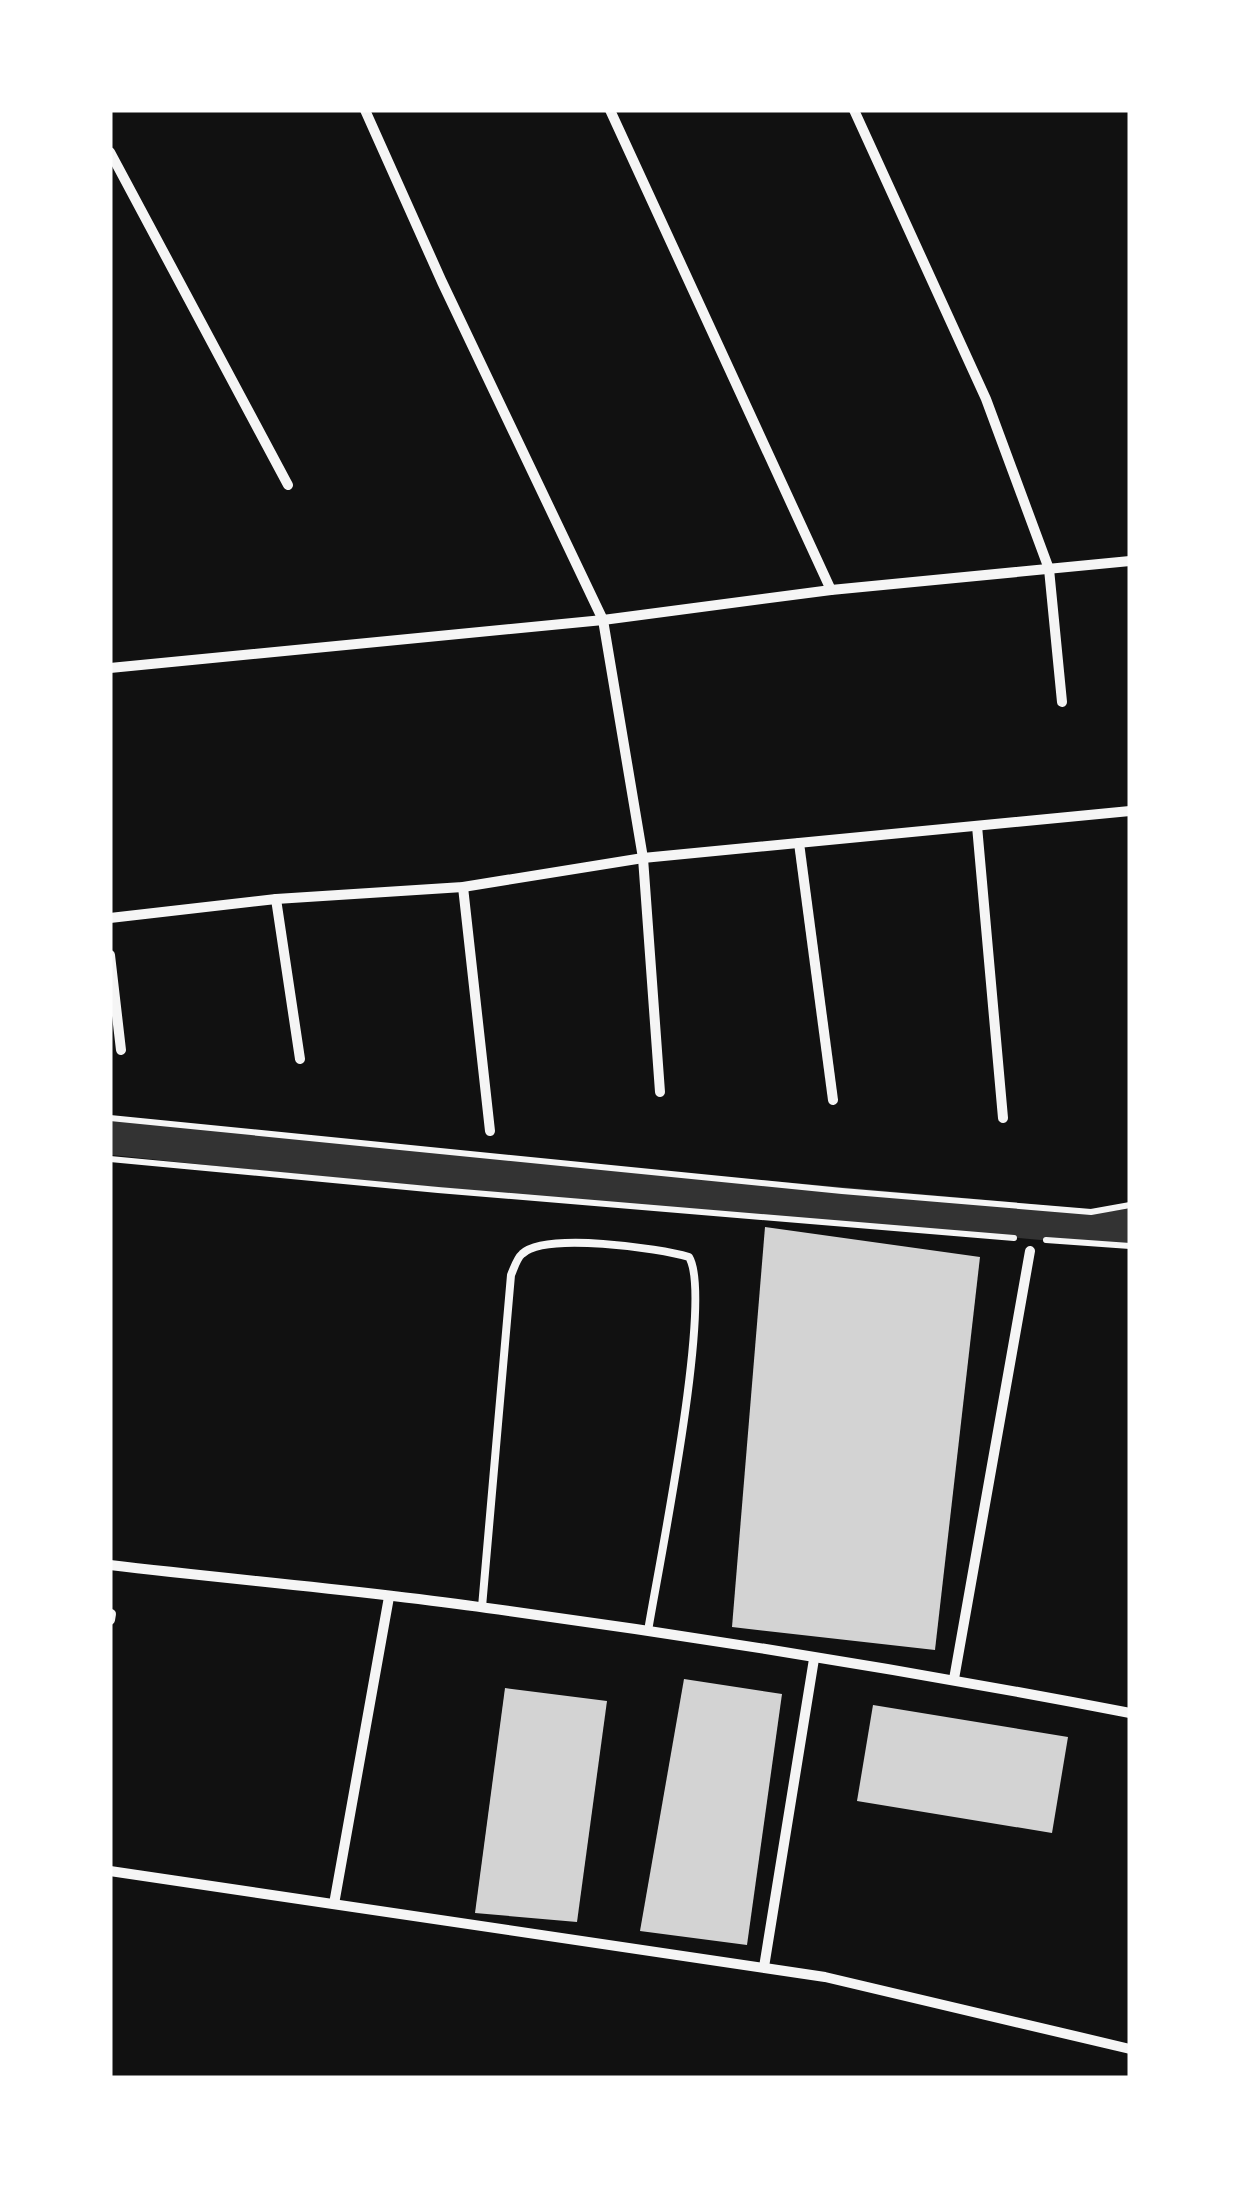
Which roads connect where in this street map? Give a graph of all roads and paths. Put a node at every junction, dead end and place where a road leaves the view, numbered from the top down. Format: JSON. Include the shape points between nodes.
{"nodes":[{"id":1,"x":365,"y":110,"type":"edge"},
{"id":2,"x":610,"y":110,"type":"edge"},
{"id":3,"x":854,"y":110,"type":"edge"},
{"id":4,"x":110,"y":152,"type":"edge"},
{"id":5,"x":288,"y":486,"type":"dead end"},
{"id":6,"x":1130,"y":561,"type":"edge"},
{"id":7,"x":1049,"y":569,"type":"junction"},
{"id":8,"x":831,"y":590,"type":"junction"},
{"id":9,"x":603,"y":620,"type":"junction"},
{"id":10,"x":110,"y":668,"type":"edge"},
{"id":11,"x":1062,"y":702,"type":"dead end"},
{"id":12,"x":1130,"y":812,"type":"edge"},
{"id":13,"x":977,"y":826,"type":"junction"},
{"id":14,"x":799,"y":844,"type":"junction"},
{"id":15,"x":642,"y":858,"type":"junction"},
{"id":16,"x":463,"y":887,"type":"junction"},
{"id":17,"x":276,"y":899,"type":"junction"},
{"id":18,"x":110,"y":918,"type":"edge"},
{"id":19,"x":110,"y":955,"type":"edge"},
{"id":20,"x":121,"y":1050,"type":"dead end"},
{"id":21,"x":300,"y":1059,"type":"dead end"},
{"id":22,"x":660,"y":1092,"type":"dead end"},
{"id":23,"x":833,"y":1100,"type":"dead end"},
{"id":24,"x":110,"y":1118,"type":"edge"},
{"id":25,"x":1002,"y":1118,"type":"dead end"},
{"id":26,"x":490,"y":1131,"type":"dead end"},
{"id":27,"x":110,"y":1158,"type":"edge"},
{"id":28,"x":1130,"y":1205,"type":"edge"},
{"id":29,"x":1130,"y":1246,"type":"edge"},
{"id":30,"x":1030,"y":1251,"type":"dead end"},
{"id":31,"x":110,"y":1565,"type":"edge"},
{"id":32,"x":389,"y":1597,"type":"junction"},
{"id":33,"x":482,"y":1607,"type":"junction"},
{"id":34,"x":648,"y":1631,"type":"junction"},
{"id":35,"x":814,"y":1659,"type":"junction"},
{"id":36,"x":954,"y":1679,"type":"junction"},
{"id":37,"x":1130,"y":1713,"type":"edge"},
{"id":38,"x":110,"y":1871,"type":"edge"},
{"id":39,"x":334,"y":1904,"type":"junction"},
{"id":40,"x":764,"y":1967,"type":"junction"},
{"id":41,"x":1130,"y":2049,"type":"edge"}],
"edges":[{"from":1,"to":9,"type":"street"},
{"from":2,"to":8,"type":"street"},
{"from":3,"to":7,"type":"street","via":[[986,399]]},
{"from":4,"to":5,"type":"street"},
{"from":6,"to":7,"type":"street"},
{"from":7,"to":8,"type":"street"},
{"from":7,"to":11,"type":"street"},
{"from":8,"to":9,"type":"street"},
{"from":9,"to":10,"type":"street"},
{"from":9,"to":15,"type":"street"},
{"from":12,"to":13,"type":"street"},
{"from":13,"to":14,"type":"street"},
{"from":13,"to":25,"type":"street"},
{"from":14,"to":15,"type":"street"},
{"from":14,"to":23,"type":"street"},
{"from":15,"to":16,"type":"street"},
{"from":15,"to":22,"type":"street"},
{"from":16,"to":17,"type":"street"},
{"from":16,"to":26,"type":"street"},
{"from":17,"to":18,"type":"street"},
{"from":17,"to":21,"type":"street"},
{"from":19,"to":20,"type":"street"},
{"from":24,"to":28,"type":"path","via":[[842,1192],[1091,1212]]},
{"from":27,"to":29,"type":"path"},
{"from":30,"to":36,"type":"street"},
{"from":31,"to":32,"type":"street"},
{"from":32,"to":33,"type":"street"},
{"from":32,"to":39,"type":"street"},
{"from":33,"to":34,"type":"street"},
{"from":33,"to":34,"type":"lane","via":[[511,1275],[520,1254],[580,1242],[654,1250],[689,1257],[696,1285],[692,1360]]},
{"from":34,"to":35,"type":"street"},
{"from":35,"to":36,"type":"street"},
{"from":35,"to":40,"type":"street"},
{"from":36,"to":37,"type":"street"},
{"from":38,"to":39,"type":"street"},
{"from":39,"to":40,"type":"street"},
{"from":40,"to":41,"type":"street"}]}
